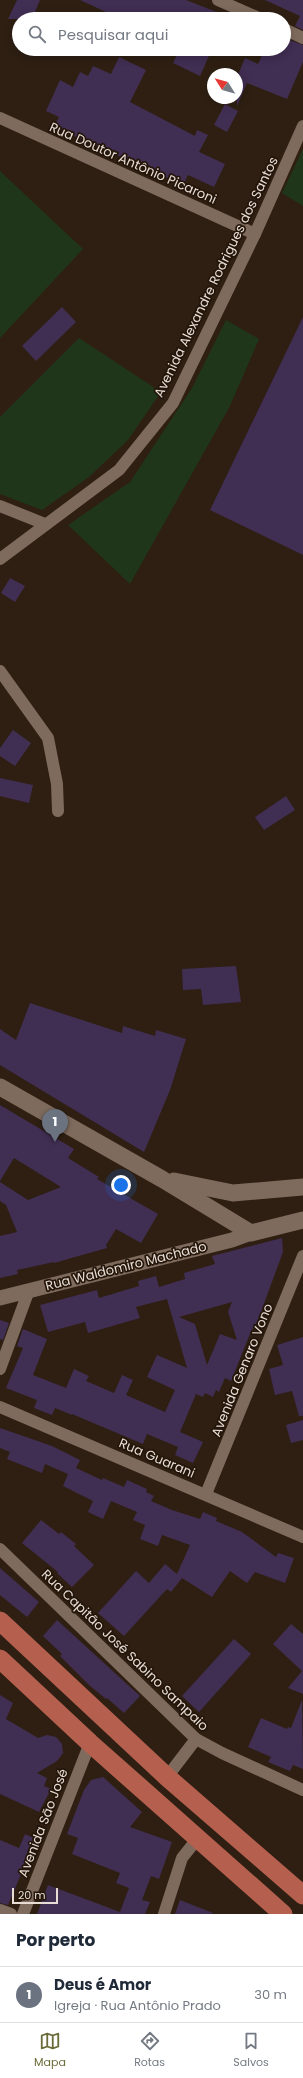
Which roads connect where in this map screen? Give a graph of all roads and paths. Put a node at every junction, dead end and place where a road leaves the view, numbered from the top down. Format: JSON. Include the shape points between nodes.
{"nodes":[{"id":1,"x":218,"y":0,"type":"edge"},
{"id":2,"x":245,"y":12,"type":"edge"},
{"id":3,"x":291,"y":32,"type":"edge"},
{"id":4,"x":303,"y":38,"type":"edge"},
{"id":5,"x":0,"y":118,"type":"edge"},
{"id":6,"x":303,"y":126,"type":"edge"},
{"id":7,"x":255,"y":234,"type":"junction"},
{"id":8,"x":0,"y":506,"type":"edge"},
{"id":9,"x":45,"y":524,"type":"junction"},
{"id":10,"x":0,"y":558,"type":"edge"},
{"id":11,"x":0,"y":671,"type":"edge"},
{"id":12,"x":58,"y":811,"type":"dead end"},
{"id":13,"x":0,"y":1087,"type":"edge"},
{"id":14,"x":162,"y":1179,"type":"junction"},
{"id":15,"x":303,"y":1187,"type":"edge"},
{"id":16,"x":303,"y":1220,"type":"edge"},
{"id":17,"x":251,"y":1233,"type":"junction"},
{"id":18,"x":303,"y":1256,"type":"edge"},
{"id":19,"x":29,"y":1290,"type":"junction"},
{"id":20,"x":0,"y":1298,"type":"edge"},
{"id":21,"x":0,"y":1369,"type":"edge"},
{"id":22,"x":0,"y":1407,"type":"edge"},
{"id":23,"x":206,"y":1494,"type":"junction"},
{"id":24,"x":303,"y":1537,"type":"edge"},
{"id":25,"x":0,"y":1549,"type":"edge"},
{"id":26,"x":0,"y":1621,"type":"edge"},
{"id":27,"x":2,"y":1662,"type":"edge"},
{"id":28,"x":196,"y":1739,"type":"junction"},
{"id":29,"x":90,"y":1743,"type":"junction"},
{"id":30,"x":167,"y":1777,"type":"junction"},
{"id":31,"x":303,"y":1790,"type":"edge"},
{"id":32,"x":198,"y":1838,"type":"junction"},
{"id":33,"x":303,"y":1895,"type":"edge"},
{"id":34,"x":0,"y":1910,"type":"edge"},
{"id":35,"x":11,"y":1914,"type":"edge"},
{"id":36,"x":23,"y":1914,"type":"edge"},
{"id":37,"x":164,"y":1914,"type":"edge"},
{"id":38,"x":283,"y":1914,"type":"edge"}],
"edges":[{"from":1,"to":2,"type":"street"},
{"from":3,"to":4,"type":"street"},
{"from":5,"to":7,"type":"street","name":"Rua Doutor Antônio Picaroni"},
{"from":6,"to":7,"type":"street","name":"Avenida Alexandre Rodrigues dos Santos"},
{"from":7,"to":9,"type":"street","name":"Avenida Alexandre Rodrigues dos Santos","via":[[173,403],[119,470]]},
{"from":8,"to":9,"type":"street"},
{"from":9,"to":10,"type":"street","name":"Avenida Alexandre Rodrigues dos Santos"},
{"from":11,"to":12,"type":"street","via":[[48,738],[57,784]]},
{"from":13,"to":14,"type":"main road"},
{"from":14,"to":15,"type":"main road","via":[[233,1193]]},
{"from":14,"to":17,"type":"main road"},
{"from":16,"to":17,"type":"main road"},
{"from":17,"to":19,"type":"street","name":"Rua Waldomiro Machado","via":[[232,1240]]},
{"from":18,"to":23,"type":"street","name":"Avenida Genaro Vono"},
{"from":19,"to":20,"type":"street","name":"Rua Waldomiro Machado"},
{"from":19,"to":21,"type":"street"},
{"from":22,"to":23,"type":"street","name":"Rua Guarani"},
{"from":23,"to":24,"type":"street","name":"Rua Guarani"},
{"from":25,"to":28,"type":"street","name":"Rua Capitão José Sabino Sampaio"},
{"from":26,"to":30,"type":"main road"},
{"from":27,"to":29,"type":"main road"},
{"from":28,"to":30,"type":"street"},
{"from":28,"to":31,"type":"street","name":"Rua Capitão José Sabino Sampaio"},
{"from":29,"to":32,"type":"main road"},
{"from":29,"to":36,"type":"street","name":"Avenida São José"},
{"from":30,"to":33,"type":"main road"},
{"from":32,"to":37,"type":"street","via":[[182,1858]]},
{"from":32,"to":38,"type":"main road"},
{"from":34,"to":35,"type":"street"}]}
